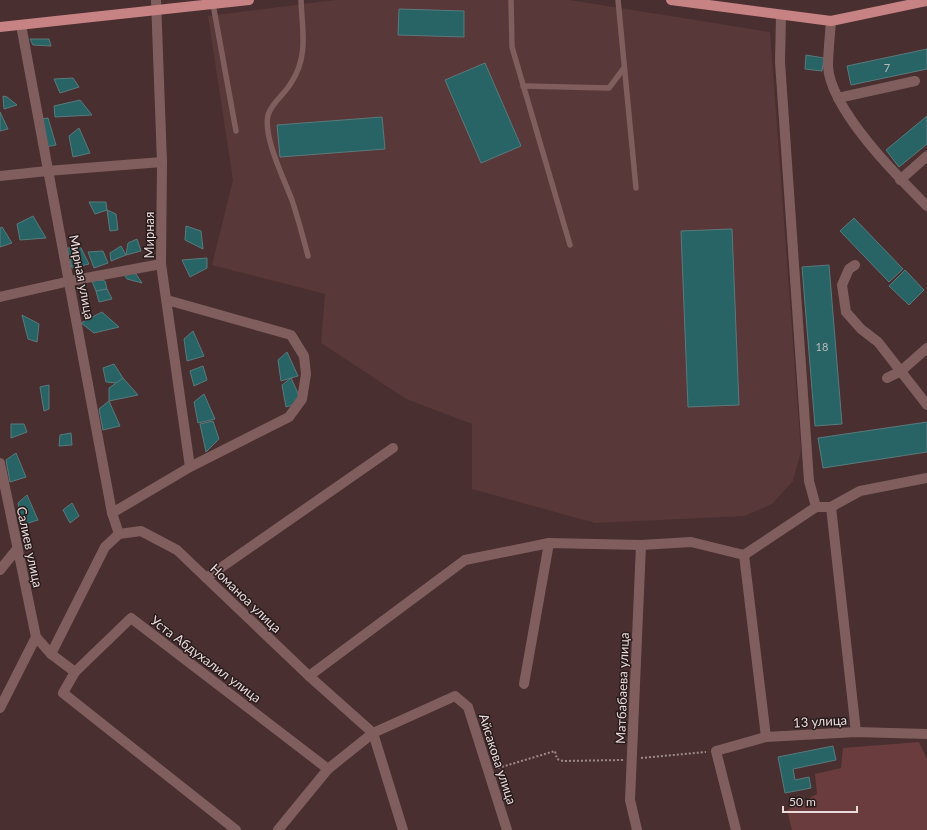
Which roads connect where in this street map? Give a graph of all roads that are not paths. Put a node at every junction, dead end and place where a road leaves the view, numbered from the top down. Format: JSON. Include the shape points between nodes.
{"nodes":[{"id":1,"x":249,"y":0,"type":"edge"},
{"id":2,"x":301,"y":0,"type":"edge"},
{"id":3,"x":511,"y":0,"type":"edge"},
{"id":4,"x":618,"y":0,"type":"edge"},
{"id":5,"x":671,"y":0,"type":"edge"},
{"id":6,"x":684,"y":1,"type":"edge"},
{"id":7,"x":927,"y":1,"type":"edge"},
{"id":8,"x":156,"y":4,"type":"edge"},
{"id":9,"x":213,"y":4,"type":"junction"},
{"id":10,"x":781,"y":15,"type":"junction"},
{"id":11,"x":831,"y":21,"type":"junction"},
{"id":12,"x":21,"y":25,"type":"junction"},
{"id":13,"x":0,"y":27,"type":"edge"},
{"id":14,"x":624,"y":68,"type":"junction"},
{"id":15,"x":915,"y":81,"type":"dead end"},
{"id":16,"x":523,"y":86,"type":"junction"},
{"id":17,"x":838,"y":98,"type":"junction"},
{"id":18,"x":236,"y":131,"type":"dead end"},
{"id":19,"x":927,"y":156,"type":"edge"},
{"id":20,"x":162,"y":162,"type":"junction"},
{"id":21,"x":47,"y":171,"type":"junction"},
{"id":22,"x":0,"y":176,"type":"edge"},
{"id":23,"x":900,"y":180,"type":"junction"},
{"id":24,"x":636,"y":188,"type":"dead end"},
{"id":25,"x":927,"y":206,"type":"edge"},
{"id":26,"x":570,"y":245,"type":"dead end"},
{"id":27,"x":308,"y":256,"type":"dead end"},
{"id":28,"x":161,"y":264,"type":"junction"},
{"id":29,"x":855,"y":265,"type":"dead end"},
{"id":30,"x":70,"y":281,"type":"junction"},
{"id":31,"x":0,"y":297,"type":"edge"},
{"id":32,"x":167,"y":300,"type":"junction"},
{"id":33,"x":927,"y":348,"type":"edge"},
{"id":34,"x":901,"y":371,"type":"junction"},
{"id":35,"x":888,"y":378,"type":"dead end"},
{"id":36,"x":927,"y":405,"type":"edge"},
{"id":37,"x":393,"y":448,"type":"dead end"},
{"id":38,"x":0,"y":463,"type":"edge"},
{"id":39,"x":190,"y":468,"type":"junction"},
{"id":40,"x":927,"y":478,"type":"edge"},
{"id":41,"x":831,"y":506,"type":"junction"},
{"id":42,"x":816,"y":507,"type":"junction"},
{"id":43,"x":112,"y":513,"type":"junction"},
{"id":44,"x":119,"y":534,"type":"junction"},
{"id":45,"x":549,"y":544,"type":"junction"},
{"id":46,"x":641,"y":545,"type":"junction"},
{"id":47,"x":17,"y":549,"type":"junction"},
{"id":48,"x":744,"y":555,"type":"junction"},
{"id":49,"x":0,"y":570,"type":"edge"},
{"id":50,"x":206,"y":578,"type":"junction"},
{"id":51,"x":36,"y":637,"type":"junction"},
{"id":52,"x":51,"y":654,"type":"junction"},
{"id":53,"x":75,"y":672,"type":"junction"},
{"id":54,"x":308,"y":676,"type":"junction"},
{"id":55,"x":524,"y":684,"type":"dead end"},
{"id":56,"x":0,"y":708,"type":"edge"},
{"id":57,"x":856,"y":732,"type":"junction"},
{"id":58,"x":373,"y":733,"type":"junction"},
{"id":59,"x":927,"y":734,"type":"edge"},
{"id":60,"x":766,"y":737,"type":"junction"},
{"id":61,"x":328,"y":769,"type":"junction"},
{"id":62,"x":236,"y":830,"type":"edge"},
{"id":63,"x":278,"y":830,"type":"edge"},
{"id":64,"x":403,"y":830,"type":"edge"},
{"id":65,"x":507,"y":830,"type":"edge"},
{"id":66,"x":637,"y":830,"type":"edge"},
{"id":67,"x":736,"y":830,"type":"edge"}],
"edges":[{"from":1,"to":9,"type":"main road"},
{"from":2,"to":27,"type":"lane","via":[[304,54],[291,84],[268,116],[268,128]]},
{"from":3,"to":16,"type":"lane","via":[[512,47]]},
{"from":4,"to":14,"type":"lane"},
{"from":5,"to":6,"type":"main road"},
{"from":6,"to":10,"type":"main road"},
{"from":7,"to":11,"type":"main road"},
{"from":8,"to":9,"type":"main road"},
{"from":8,"to":12,"type":"main road"},
{"from":8,"to":20,"type":"street","name":"Мирная"},
{"from":9,"to":18,"type":"lane"},
{"from":10,"to":11,"type":"main road"},
{"from":10,"to":42,"type":"street","via":[[780,62],[808,473]]},
{"from":11,"to":17,"type":"street","via":[[828,68]]},
{"from":12,"to":13,"type":"main road"},
{"from":12,"to":21,"type":"street","name":"Мирная улица"},
{"from":14,"to":16,"type":"lane","via":[[610,88]]},
{"from":14,"to":24,"type":"lane"},
{"from":15,"to":17,"type":"street"},
{"from":16,"to":26,"type":"lane"},
{"from":17,"to":23,"type":"street","via":[[866,140]]},
{"from":19,"to":23,"type":"street"},
{"from":20,"to":21,"type":"street"},
{"from":20,"to":28,"type":"street","name":"Мирная"},
{"from":21,"to":22,"type":"street"},
{"from":21,"to":30,"type":"street","name":"Мирная улица"},
{"from":23,"to":25,"type":"street"},
{"from":28,"to":30,"type":"street"},
{"from":28,"to":32,"type":"street","name":"Мирная"},
{"from":29,"to":34,"type":"street","via":[[849,269],[842,285],[846,312],[861,329],[878,342]]},
{"from":30,"to":31,"type":"street"},
{"from":30,"to":43,"type":"street","name":"Мирная улица"},
{"from":32,"to":39,"type":"street","name":"Мирная"},
{"from":32,"to":39,"type":"street","via":[[291,335],[304,356],[306,374],[302,399],[289,417]]},
{"from":33,"to":34,"type":"street"},
{"from":34,"to":35,"type":"street"},
{"from":34,"to":36,"type":"street"},
{"from":37,"to":50,"type":"street"},
{"from":38,"to":47,"type":"street","name":"Салиев улица"},
{"from":39,"to":43,"type":"street"},
{"from":40,"to":41,"type":"street","via":[[860,490]]},
{"from":41,"to":42,"type":"street"},
{"from":41,"to":57,"type":"street"},
{"from":42,"to":48,"type":"street"},
{"from":43,"to":44,"type":"street","name":"Мирная улица"},
{"from":44,"to":50,"type":"street","name":"Номаноа улица","via":[[141,531],[177,550]]},
{"from":44,"to":52,"type":"street","via":[[105,547]]},
{"from":45,"to":46,"type":"street"},
{"from":45,"to":54,"type":"street","via":[[465,560]]},
{"from":45,"to":55,"type":"street"},
{"from":46,"to":48,"type":"street","via":[[691,542]]},
{"from":46,"to":66,"type":"street","name":"Матбабаева улица","via":[[630,800]]},
{"from":47,"to":49,"type":"street"},
{"from":47,"to":51,"type":"street","name":"Салиев улица"},
{"from":48,"to":60,"type":"street"},
{"from":50,"to":54,"type":"street","name":"Номаноа улица"},
{"from":51,"to":52,"type":"street"},
{"from":51,"to":56,"type":"street"},
{"from":52,"to":53,"type":"street"},
{"from":53,"to":61,"type":"street","name":"Уста Абдухалил улица","via":[[130,618]]},
{"from":53,"to":62,"type":"street","name":"Уста Абдухалил улица","via":[[63,693]]},
{"from":54,"to":58,"type":"street","name":"Номаноа улица"},
{"from":57,"to":59,"type":"street","name":"13 улица"},
{"from":57,"to":60,"type":"street","name":"13 улица"},
{"from":58,"to":61,"type":"street"},
{"from":58,"to":64,"type":"street"},
{"from":58,"to":65,"type":"street","name":"Айсакова улица","via":[[455,696],[468,707]]},
{"from":60,"to":67,"type":"street","name":"13 улица","via":[[716,751]]},
{"from":61,"to":63,"type":"street"}]}
